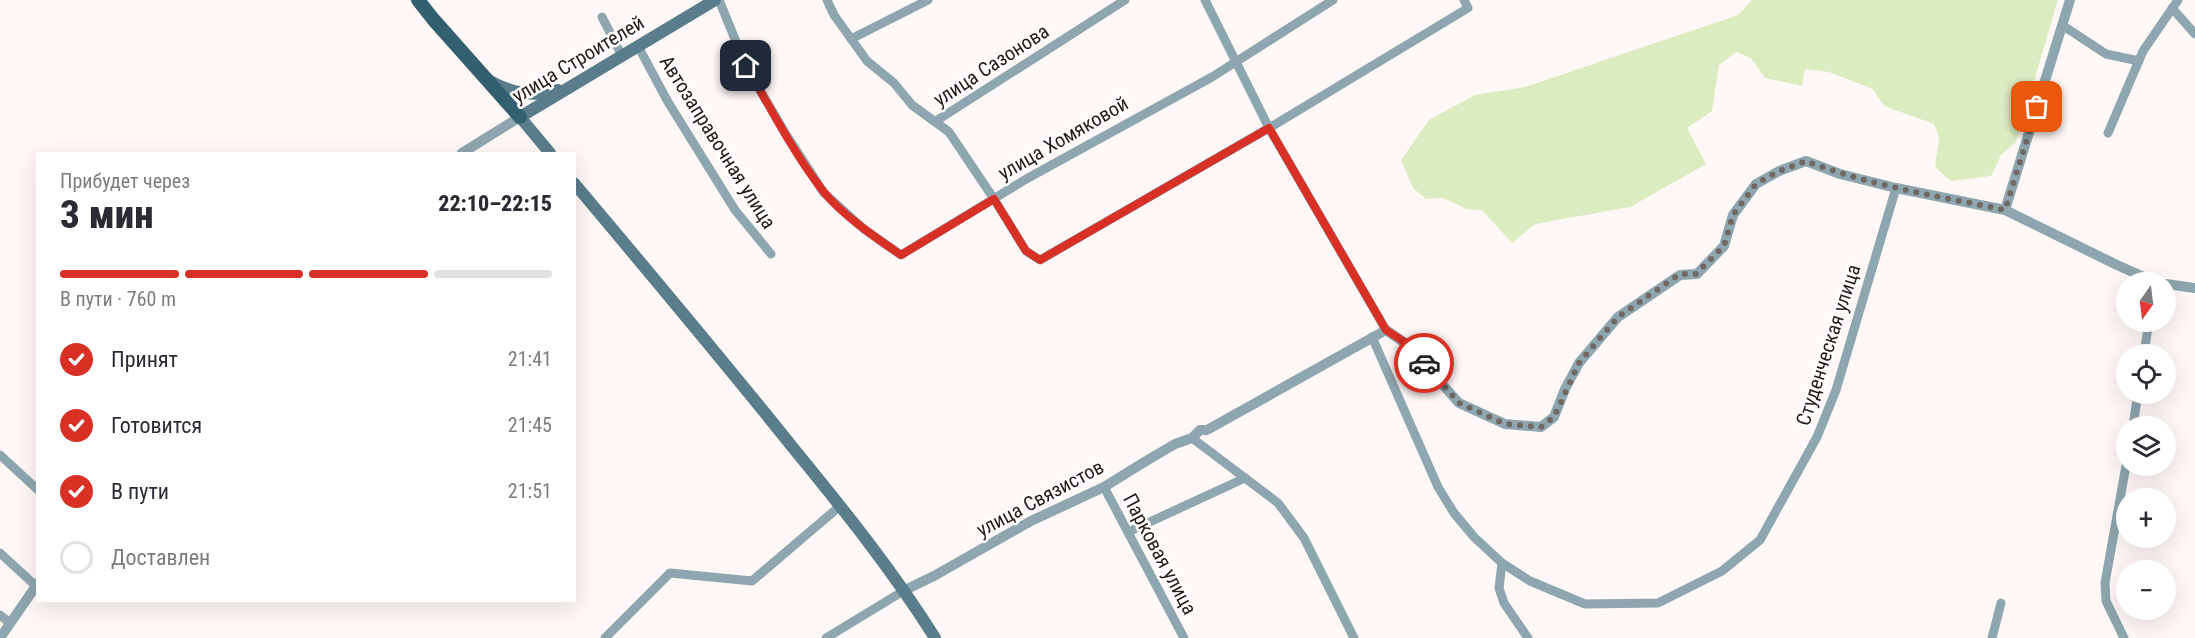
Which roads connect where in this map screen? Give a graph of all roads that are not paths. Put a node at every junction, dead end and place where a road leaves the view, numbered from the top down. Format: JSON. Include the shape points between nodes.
{"nodes":[{"id":1,"x":418,"y":0,"type":"edge"},
{"id":2,"x":717,"y":0,"type":"edge"},
{"id":3,"x":827,"y":0,"type":"edge"},
{"id":4,"x":928,"y":0,"type":"edge"},
{"id":5,"x":1125,"y":0,"type":"edge"},
{"id":6,"x":1205,"y":0,"type":"edge"},
{"id":7,"x":1333,"y":0,"type":"edge"},
{"id":8,"x":2070,"y":0,"type":"edge"},
{"id":9,"x":698,"y":4,"type":"edge"},
{"id":10,"x":1466,"y":4,"type":"edge"},
{"id":11,"x":2175,"y":4,"type":"edge"},
{"id":12,"x":602,"y":17,"type":"dead end"},
{"id":13,"x":2062,"y":25,"type":"junction"},
{"id":14,"x":2195,"y":34,"type":"edge"},
{"id":15,"x":851,"y":39,"type":"junction"},
{"id":16,"x":638,"y":46,"type":"junction"},
{"id":17,"x":622,"y":56,"type":"junction"},
{"id":18,"x":1237,"y":61,"type":"junction"},
{"id":19,"x":2139,"y":61,"type":"junction"},
{"id":20,"x":486,"y":79,"type":"junction"},
{"id":21,"x":573,"y":85,"type":"junction"},
{"id":22,"x":520,"y":117,"type":"junction"},
{"id":23,"x":936,"y":121,"type":"junction"},
{"id":24,"x":1269,"y":128,"type":"junction"},
{"id":25,"x":2108,"y":133,"type":"dead end"},
{"id":26,"x":464,"y":152,"type":"edge"},
{"id":27,"x":549,"y":152,"type":"edge"},
{"id":28,"x":576,"y":185,"type":"edge"},
{"id":29,"x":1896,"y":188,"type":"junction"},
{"id":30,"x":994,"y":199,"type":"junction"},
{"id":31,"x":2005,"y":210,"type":"junction"},
{"id":32,"x":771,"y":254,"type":"dead end"},
{"id":33,"x":2132,"y":272,"type":"edge"},
{"id":34,"x":2176,"y":285,"type":"edge"},
{"id":35,"x":2195,"y":288,"type":"edge"},
{"id":36,"x":1386,"y":330,"type":"junction"},
{"id":37,"x":1372,"y":337,"type":"junction"},
{"id":38,"x":1192,"y":438,"type":"junction"},
{"id":39,"x":0,"y":455,"type":"edge"},
{"id":40,"x":2124,"y":476,"type":"edge"},
{"id":41,"x":1245,"y":478,"type":"junction"},
{"id":42,"x":1104,"y":487,"type":"junction"},
{"id":43,"x":36,"y":488,"type":"edge"},
{"id":44,"x":840,"y":506,"type":"junction"},
{"id":45,"x":1128,"y":532,"type":"junction"},
{"id":46,"x":0,"y":553,"type":"edge"},
{"id":47,"x":1502,"y":563,"type":"junction"},
{"id":48,"x":36,"y":583,"type":"edge"},
{"id":49,"x":36,"y":585,"type":"edge"},
{"id":50,"x":905,"y":590,"type":"junction"},
{"id":51,"x":2001,"y":603,"type":"dead end"},
{"id":52,"x":0,"y":615,"type":"edge"},
{"id":53,"x":10,"y":623,"type":"junction"},
{"id":54,"x":0,"y":638,"type":"edge"},
{"id":55,"x":605,"y":638,"type":"edge"},
{"id":56,"x":826,"y":638,"type":"edge"},
{"id":57,"x":935,"y":638,"type":"edge"},
{"id":58,"x":1184,"y":638,"type":"edge"},
{"id":59,"x":1354,"y":638,"type":"edge"},
{"id":60,"x":1528,"y":638,"type":"edge"},
{"id":61,"x":1992,"y":638,"type":"edge"},
{"id":62,"x":2124,"y":638,"type":"edge"}],
"edges":[{"from":1,"to":20,"type":"main road"},
{"from":2,"to":9,"type":"main road","name":"улица Строителей"},
{"from":2,"to":30,"type":"street","name":"улица Хомяковой","via":[[746,66],[787,136],[824,193],[864,229],[901,255]]},
{"from":3,"to":15,"type":"street"},
{"from":4,"to":15,"type":"street"},
{"from":5,"to":23,"type":"street","name":"улица Сазонова"},
{"from":6,"to":18,"type":"street"},
{"from":7,"to":18,"type":"street","name":"улица Хомяковой"},
{"from":8,"to":13,"type":"street"},
{"from":9,"to":16,"type":"main road","name":"улица Строителей"},
{"from":10,"to":24,"type":"street"},
{"from":11,"to":14,"type":"street"},
{"from":11,"to":19,"type":"street"},
{"from":12,"to":17,"type":"street"},
{"from":13,"to":19,"type":"street","via":[[2106,54]]},
{"from":13,"to":31,"type":"street"},
{"from":15,"to":23,"type":"street","via":[[867,61],[894,83],[912,105]]},
{"from":16,"to":17,"type":"main road","name":"улица Строителей"},
{"from":16,"to":32,"type":"street","name":"Автозаправочная улица","via":[[735,210]]},
{"from":17,"to":21,"type":"main road","name":"улица Строителей"},
{"from":18,"to":24,"type":"street"},
{"from":18,"to":30,"type":"street","name":"улица Хомяковой"},
{"from":19,"to":25,"type":"street"},
{"from":20,"to":21,"type":"main road","via":[[524,93],[552,92]]},
{"from":20,"to":22,"type":"main road"},
{"from":21,"to":22,"type":"main road","name":"улица Строителей"},
{"from":22,"to":26,"type":"street","name":"улица Строителей"},
{"from":22,"to":27,"type":"main road"},
{"from":23,"to":30,"type":"street","via":[[949,132]]},
{"from":24,"to":30,"type":"street","via":[[1040,260],[1026,251]]},
{"from":24,"to":36,"type":"street"},
{"from":28,"to":44,"type":"main road"},
{"from":29,"to":31,"type":"street"},
{"from":29,"to":36,"type":"street","via":[[1806,161],[1756,184],[1733,215],[1724,246],[1714,258],[1696,274],[1680,274],[1618,317],[1579,363],[1554,417],[1541,427],[1505,424],[1459,403],[1406,343]]},
{"from":29,"to":47,"type":"street","name":"Студенческая улица","via":[[1836,390],[1817,437],[1760,540],[1722,571],[1658,603],[1585,604],[1530,581]]},
{"from":31,"to":33,"type":"street"},
{"from":34,"to":35,"type":"street"},
{"from":36,"to":37,"type":"street","name":"улица Связистов"},
{"from":37,"to":38,"type":"street","name":"улица Связистов","via":[[1207,430],[1200,430]]},
{"from":37,"to":47,"type":"street","name":"Студенческая улица","via":[[1438,487],[1474,537]]},
{"from":38,"to":41,"type":"street"},
{"from":38,"to":42,"type":"street","name":"улица Связистов","via":[[1175,444]]},
{"from":39,"to":43,"type":"street"},
{"from":40,"to":62,"type":"street","via":[[2105,583],[2106,602]]},
{"from":41,"to":45,"type":"street"},
{"from":41,"to":59,"type":"street","via":[[1278,503],[1304,538]]},
{"from":42,"to":45,"type":"street","name":"Парковая улица"},
{"from":42,"to":50,"type":"street","name":"улица Связистов","via":[[1031,521]]},
{"from":44,"to":50,"type":"main road"},
{"from":44,"to":55,"type":"street","via":[[752,581],[670,573]]},
{"from":45,"to":58,"type":"street","name":"Парковая улица"},
{"from":46,"to":48,"type":"street"},
{"from":47,"to":60,"type":"street","via":[[1499,588],[1504,603]]},
{"from":49,"to":53,"type":"street"},
{"from":50,"to":56,"type":"street"},
{"from":50,"to":57,"type":"main road"},
{"from":51,"to":61,"type":"street"},
{"from":52,"to":53,"type":"street"},
{"from":53,"to":54,"type":"street"}]}
